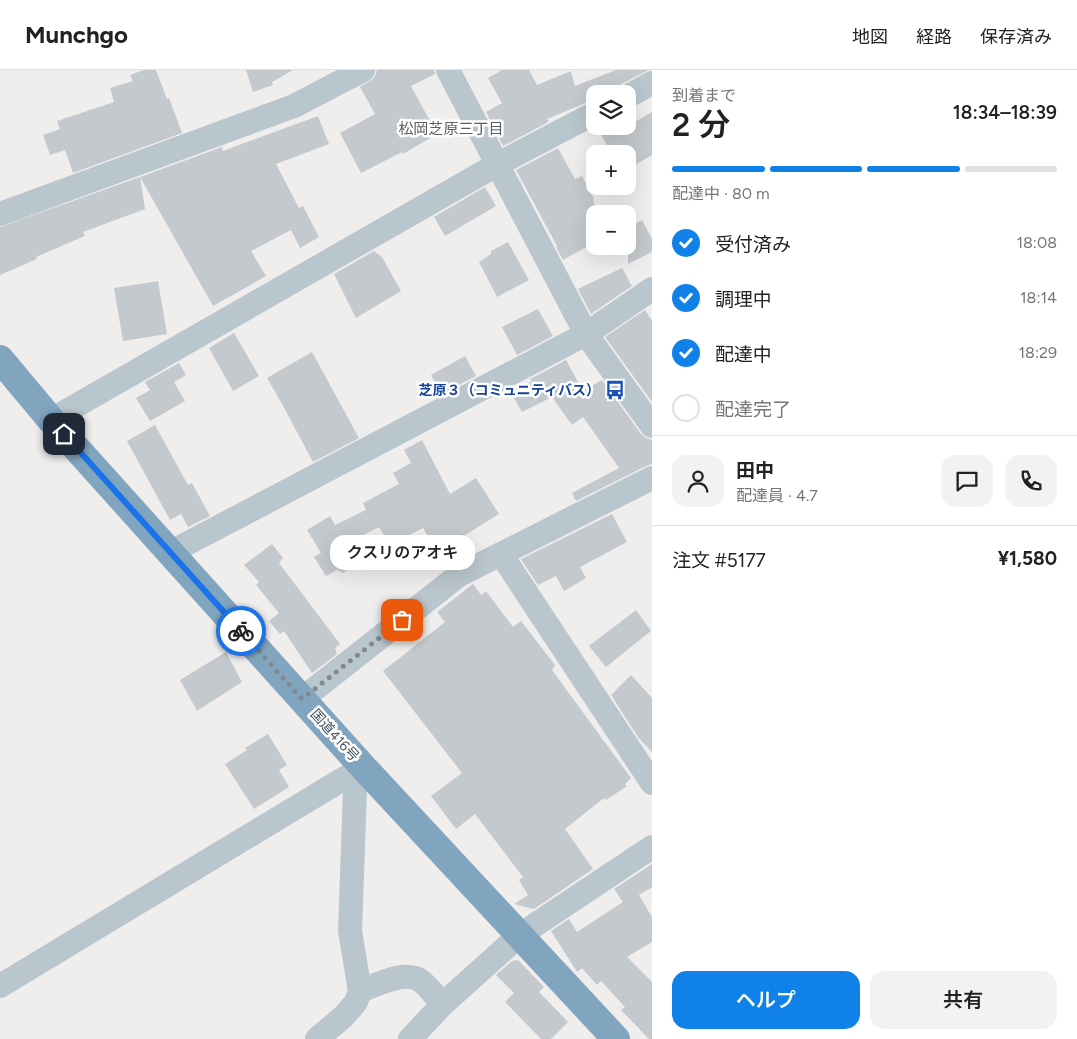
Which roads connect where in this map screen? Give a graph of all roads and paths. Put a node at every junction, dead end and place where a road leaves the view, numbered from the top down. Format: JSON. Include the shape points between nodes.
{"nodes":[{"id":1,"x":363,"y":70,"type":"edge"},
{"id":2,"x":448,"y":70,"type":"edge"},
{"id":3,"x":652,"y":83,"type":"edge"},
{"id":4,"x":636,"y":92,"type":"edge"},
{"id":5,"x":586,"y":118,"type":"edge"},
{"id":6,"x":498,"y":164,"type":"junction"},
{"id":7,"x":0,"y":214,"type":"edge"},
{"id":8,"x":652,"y":290,"type":"edge"},
{"id":9,"x":586,"y":334,"type":"junction"},
{"id":10,"x":0,"y":359,"type":"edge"},
{"id":11,"x":51,"y":420,"type":"junction"},
{"id":12,"x":652,"y":426,"type":"edge"},
{"id":13,"x":652,"y":478,"type":"edge"},
{"id":14,"x":171,"y":552,"type":"junction"},
{"id":15,"x":501,"y":554,"type":"junction"},
{"id":16,"x":302,"y":699,"type":"junction"},
{"id":17,"x":363,"y":767,"type":"junction"},
{"id":18,"x":652,"y":783,"type":"edge"},
{"id":19,"x":652,"y":847,"type":"edge"},
{"id":20,"x":520,"y":936,"type":"junction"},
{"id":21,"x":0,"y":986,"type":"edge"},
{"id":22,"x":360,"y":991,"type":"junction"},
{"id":23,"x":443,"y":1004,"type":"junction"},
{"id":24,"x":317,"y":1039,"type":"edge"},
{"id":25,"x":410,"y":1039,"type":"edge"},
{"id":26,"x":616,"y":1039,"type":"edge"}],
"edges":[{"from":1,"to":7,"type":"street","via":[[294,106]]},
{"from":2,"to":6,"type":"street"},
{"from":3,"to":4,"type":"street"},
{"from":5,"to":6,"type":"street"},
{"from":6,"to":9,"type":"street"},
{"from":6,"to":11,"type":"street"},
{"from":8,"to":9,"type":"street"},
{"from":9,"to":12,"type":"street"},
{"from":9,"to":14,"type":"street"},
{"from":10,"to":11,"type":"highway","name":"国道416号"},
{"from":11,"to":14,"type":"highway","name":"国道416号"},
{"from":13,"to":15,"type":"street"},
{"from":14,"to":16,"type":"highway","name":"国道416号"},
{"from":15,"to":16,"type":"street","via":[[459,575]]},
{"from":15,"to":18,"type":"street"},
{"from":16,"to":17,"type":"highway","name":"国道416号"},
{"from":17,"to":20,"type":"highway","name":"国道416号"},
{"from":17,"to":21,"type":"street"},
{"from":17,"to":22,"type":"street","via":[[355,790],[350,931]]},
{"from":19,"to":20,"type":"street"},
{"from":20,"to":23,"type":"street"},
{"from":20,"to":26,"type":"highway","name":"国道416号"},
{"from":22,"to":23,"type":"street","via":[[401,976],[413,976]]},
{"from":22,"to":24,"type":"street","via":[[356,1002],[344,1016]]},
{"from":23,"to":25,"type":"street"}]}
